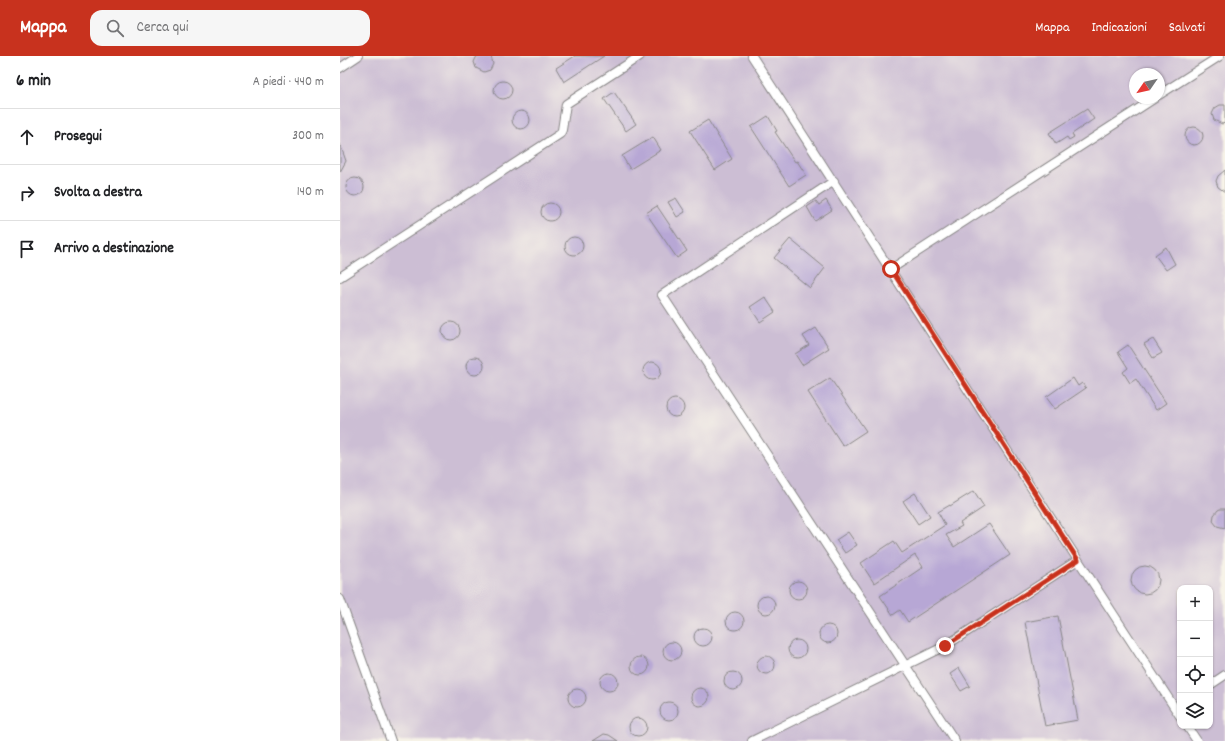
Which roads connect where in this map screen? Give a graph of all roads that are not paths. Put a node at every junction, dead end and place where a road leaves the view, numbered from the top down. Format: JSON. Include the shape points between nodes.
{"nodes":[{"id":1,"x":358,"y":56,"type":"edge"},
{"id":2,"x":640,"y":56,"type":"edge"},
{"id":3,"x":752,"y":56,"type":"edge"},
{"id":4,"x":1220,"y":56,"type":"edge"},
{"id":5,"x":340,"y":68,"type":"edge"},
{"id":6,"x":1165,"y":91,"type":"edge"},
{"id":7,"x":1146,"y":104,"type":"edge"},
{"id":8,"x":834,"y":182,"type":"junction"},
{"id":9,"x":891,"y":269,"type":"junction"},
{"id":10,"x":340,"y":277,"type":"edge"},
{"id":11,"x":1078,"y":560,"type":"junction"},
{"id":12,"x":340,"y":599,"type":"edge"},
{"id":13,"x":905,"y":665,"type":"junction"},
{"id":14,"x":1225,"y":675,"type":"edge"},
{"id":15,"x":1213,"y":683,"type":"edge"},
{"id":16,"x":1177,"y":706,"type":"edge"},
{"id":17,"x":1189,"y":729,"type":"edge"},
{"id":18,"x":391,"y":741,"type":"edge"},
{"id":19,"x":752,"y":741,"type":"edge"},
{"id":20,"x":955,"y":741,"type":"edge"},
{"id":21,"x":1197,"y":741,"type":"edge"}],
"edges":[{"from":1,"to":5,"type":"lane"},
{"from":2,"to":10,"type":"lane","via":[[566,104],[560,134]]},
{"from":3,"to":8,"type":"lane"},
{"from":4,"to":6,"type":"lane"},
{"from":7,"to":9,"type":"lane"},
{"from":8,"to":9,"type":"lane"},
{"from":8,"to":13,"type":"lane","via":[[662,295]]},
{"from":9,"to":11,"type":"lane"},
{"from":11,"to":13,"type":"lane","via":[[945,646]]},
{"from":11,"to":16,"type":"lane"},
{"from":12,"to":18,"type":"lane"},
{"from":13,"to":19,"type":"lane"},
{"from":13,"to":20,"type":"lane"},
{"from":14,"to":15,"type":"lane"},
{"from":17,"to":21,"type":"lane"}]}
